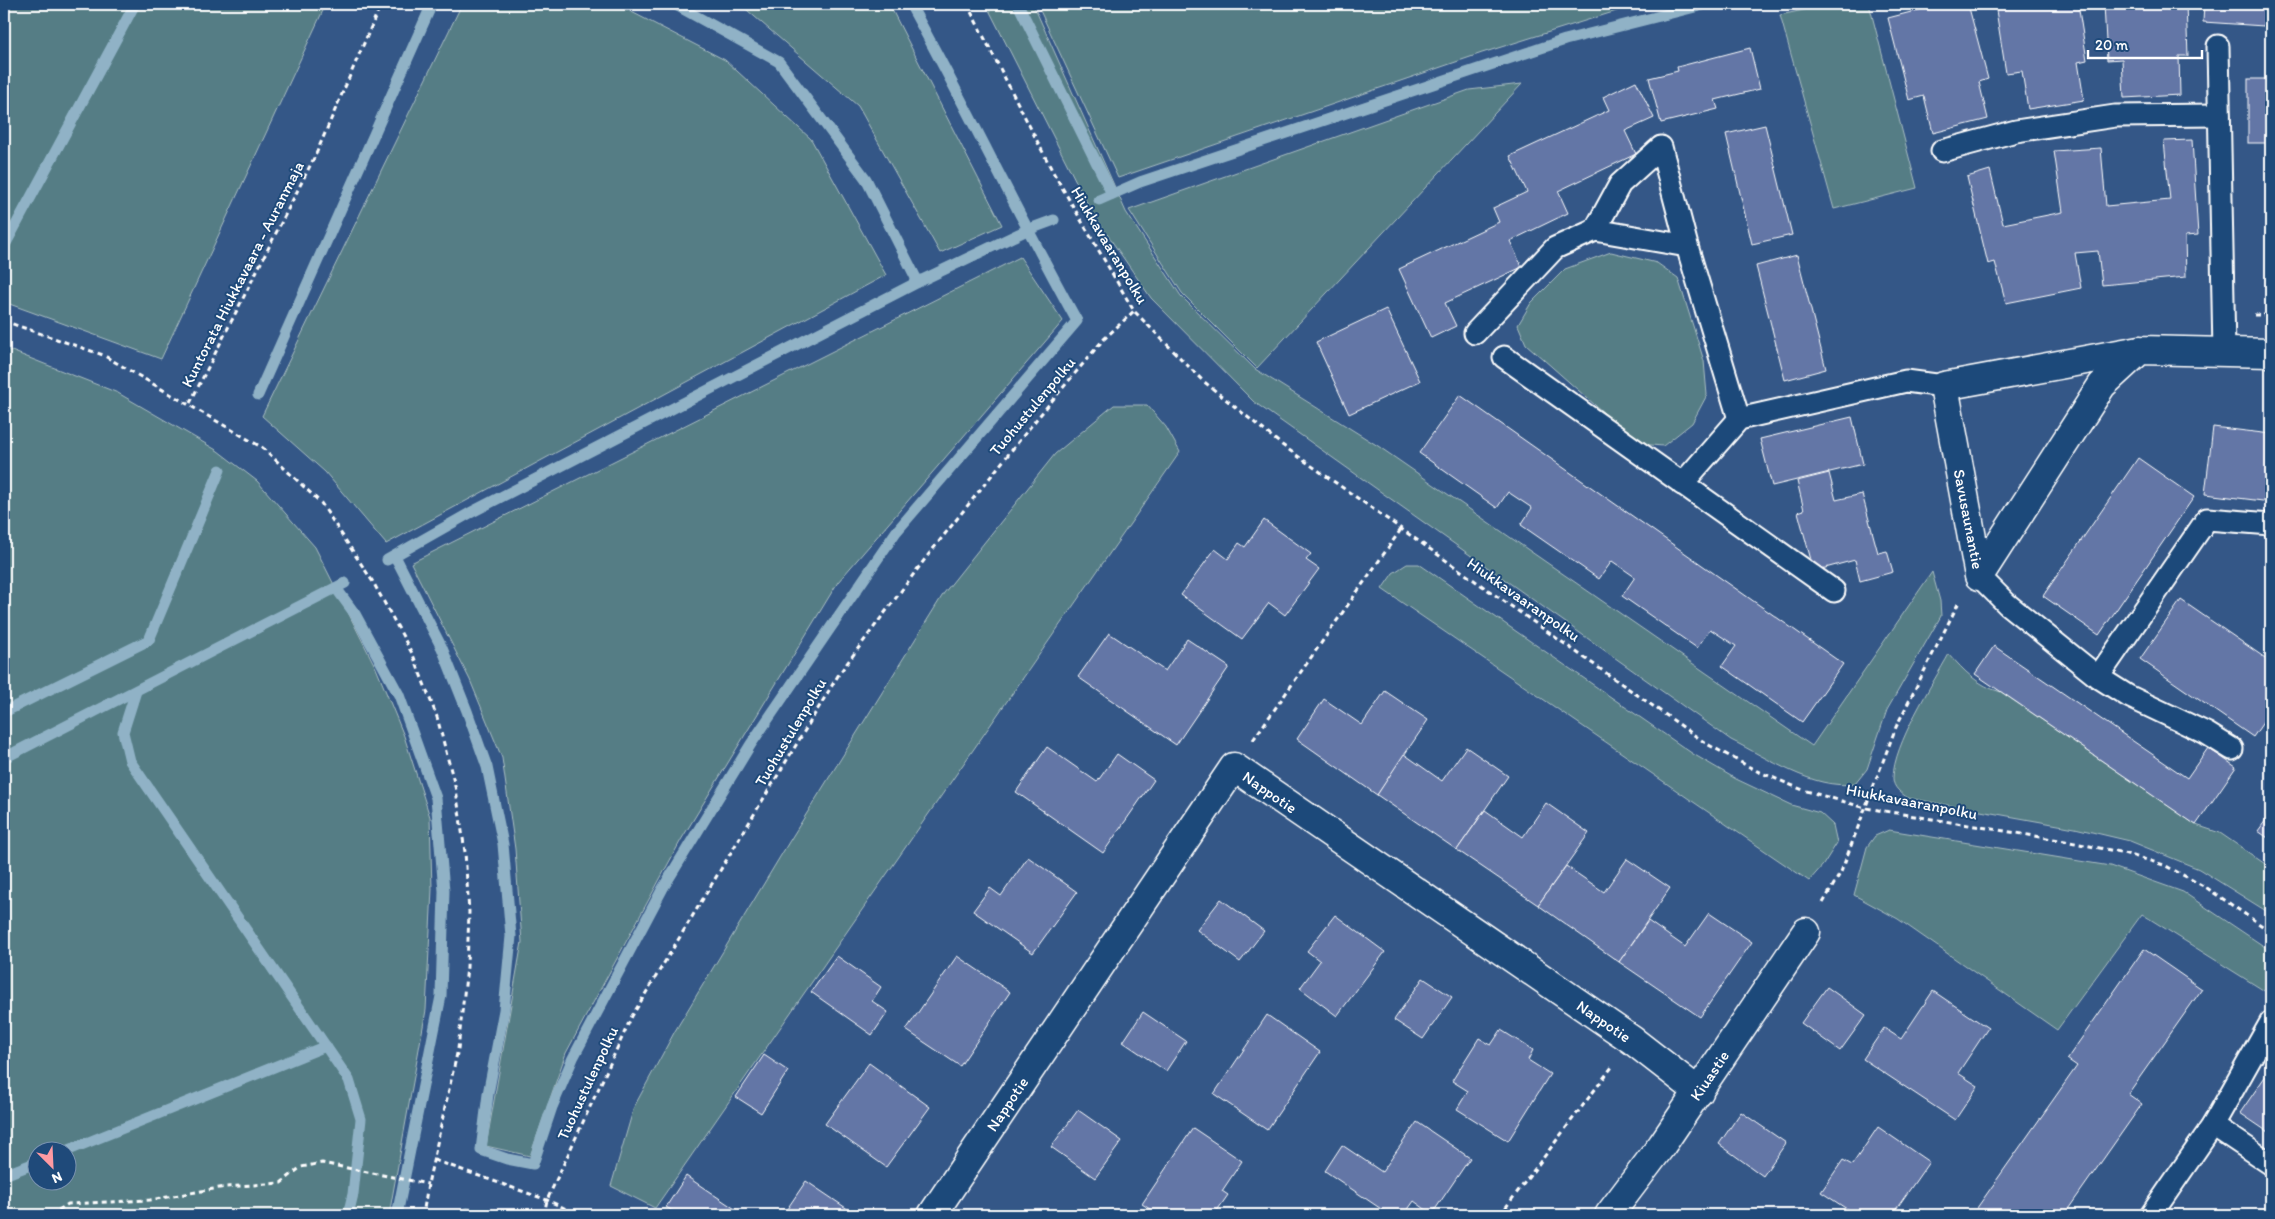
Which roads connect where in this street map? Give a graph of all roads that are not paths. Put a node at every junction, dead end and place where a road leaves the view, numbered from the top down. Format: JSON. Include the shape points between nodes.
{"nodes":[{"id":1,"x":2218,"y":46,"type":"dead end"},
{"id":2,"x":2219,"y":115,"type":"junction"},
{"id":3,"x":1942,"y":152,"type":"dead end"},
{"id":4,"x":1595,"y":230,"type":"junction"},
{"id":5,"x":1687,"y":246,"type":"junction"},
{"id":6,"x":1474,"y":333,"type":"dead end"},
{"id":7,"x":2140,"y":350,"type":"junction"},
{"id":8,"x":2224,"y":352,"type":"junction"},
{"id":9,"x":2271,"y":354,"type":"edge"},
{"id":10,"x":1504,"y":357,"type":"dead end"},
{"id":11,"x":1944,"y":386,"type":"junction"},
{"id":12,"x":1740,"y":419,"type":"junction"},
{"id":13,"x":1682,"y":484,"type":"junction"},
{"id":14,"x":2271,"y":524,"type":"edge"},
{"id":15,"x":1979,"y":576,"type":"junction"},
{"id":16,"x":1834,"y":591,"type":"dead end"},
{"id":17,"x":2098,"y":677,"type":"junction"},
{"id":18,"x":2232,"y":749,"type":"dead end"},
{"id":19,"x":1806,"y":932,"type":"dead end"},
{"id":20,"x":2271,"y":1022,"type":"edge"},
{"id":21,"x":1699,"y":1092,"type":"junction"},
{"id":22,"x":2214,"y":1125,"type":"junction"},
{"id":23,"x":2271,"y":1164,"type":"edge"},
{"id":24,"x":932,"y":1215,"type":"edge"},
{"id":25,"x":1609,"y":1215,"type":"edge"},
{"id":26,"x":2150,"y":1215,"type":"edge"}],
"edges":[{"from":1,"to":2,"type":"lane"},
{"from":2,"to":3,"type":"lane","via":[[2115,116],[2016,131]]},
{"from":2,"to":8,"type":"lane"},
{"from":4,"to":5,"type":"lane"},
{"from":4,"to":5,"type":"lane","via":[[1620,184],[1661,148]]},
{"from":4,"to":6,"type":"lane","via":[[1554,248]]},
{"from":5,"to":12,"type":"lane"},
{"from":7,"to":8,"type":"street"},
{"from":7,"to":11,"type":"street"},
{"from":7,"to":15,"type":"street","name":"Savusaunantie","via":[[2102,385]]},
{"from":8,"to":9,"type":"street"},
{"from":10,"to":13,"type":"lane"},
{"from":11,"to":12,"type":"lane","via":[[1906,381]]},
{"from":11,"to":15,"type":"street","name":"Savusaunantie"},
{"from":12,"to":13,"type":"lane"},
{"from":13,"to":16,"type":"lane"},
{"from":14,"to":17,"type":"lane","via":[[2207,519]]},
{"from":15,"to":17,"type":"lane","via":[[2007,604]]},
{"from":17,"to":18,"type":"lane","via":[[2128,696]]},
{"from":19,"to":21,"type":"street","name":"Kiuastie"},
{"from":20,"to":22,"type":"lane"},
{"from":21,"to":24,"type":"street","name":"Nappotie","via":[[1632,1040],[1234,767]]},
{"from":21,"to":25,"type":"street","name":"Kiuastie"},
{"from":22,"to":23,"type":"lane"},
{"from":22,"to":26,"type":"lane"}]}
